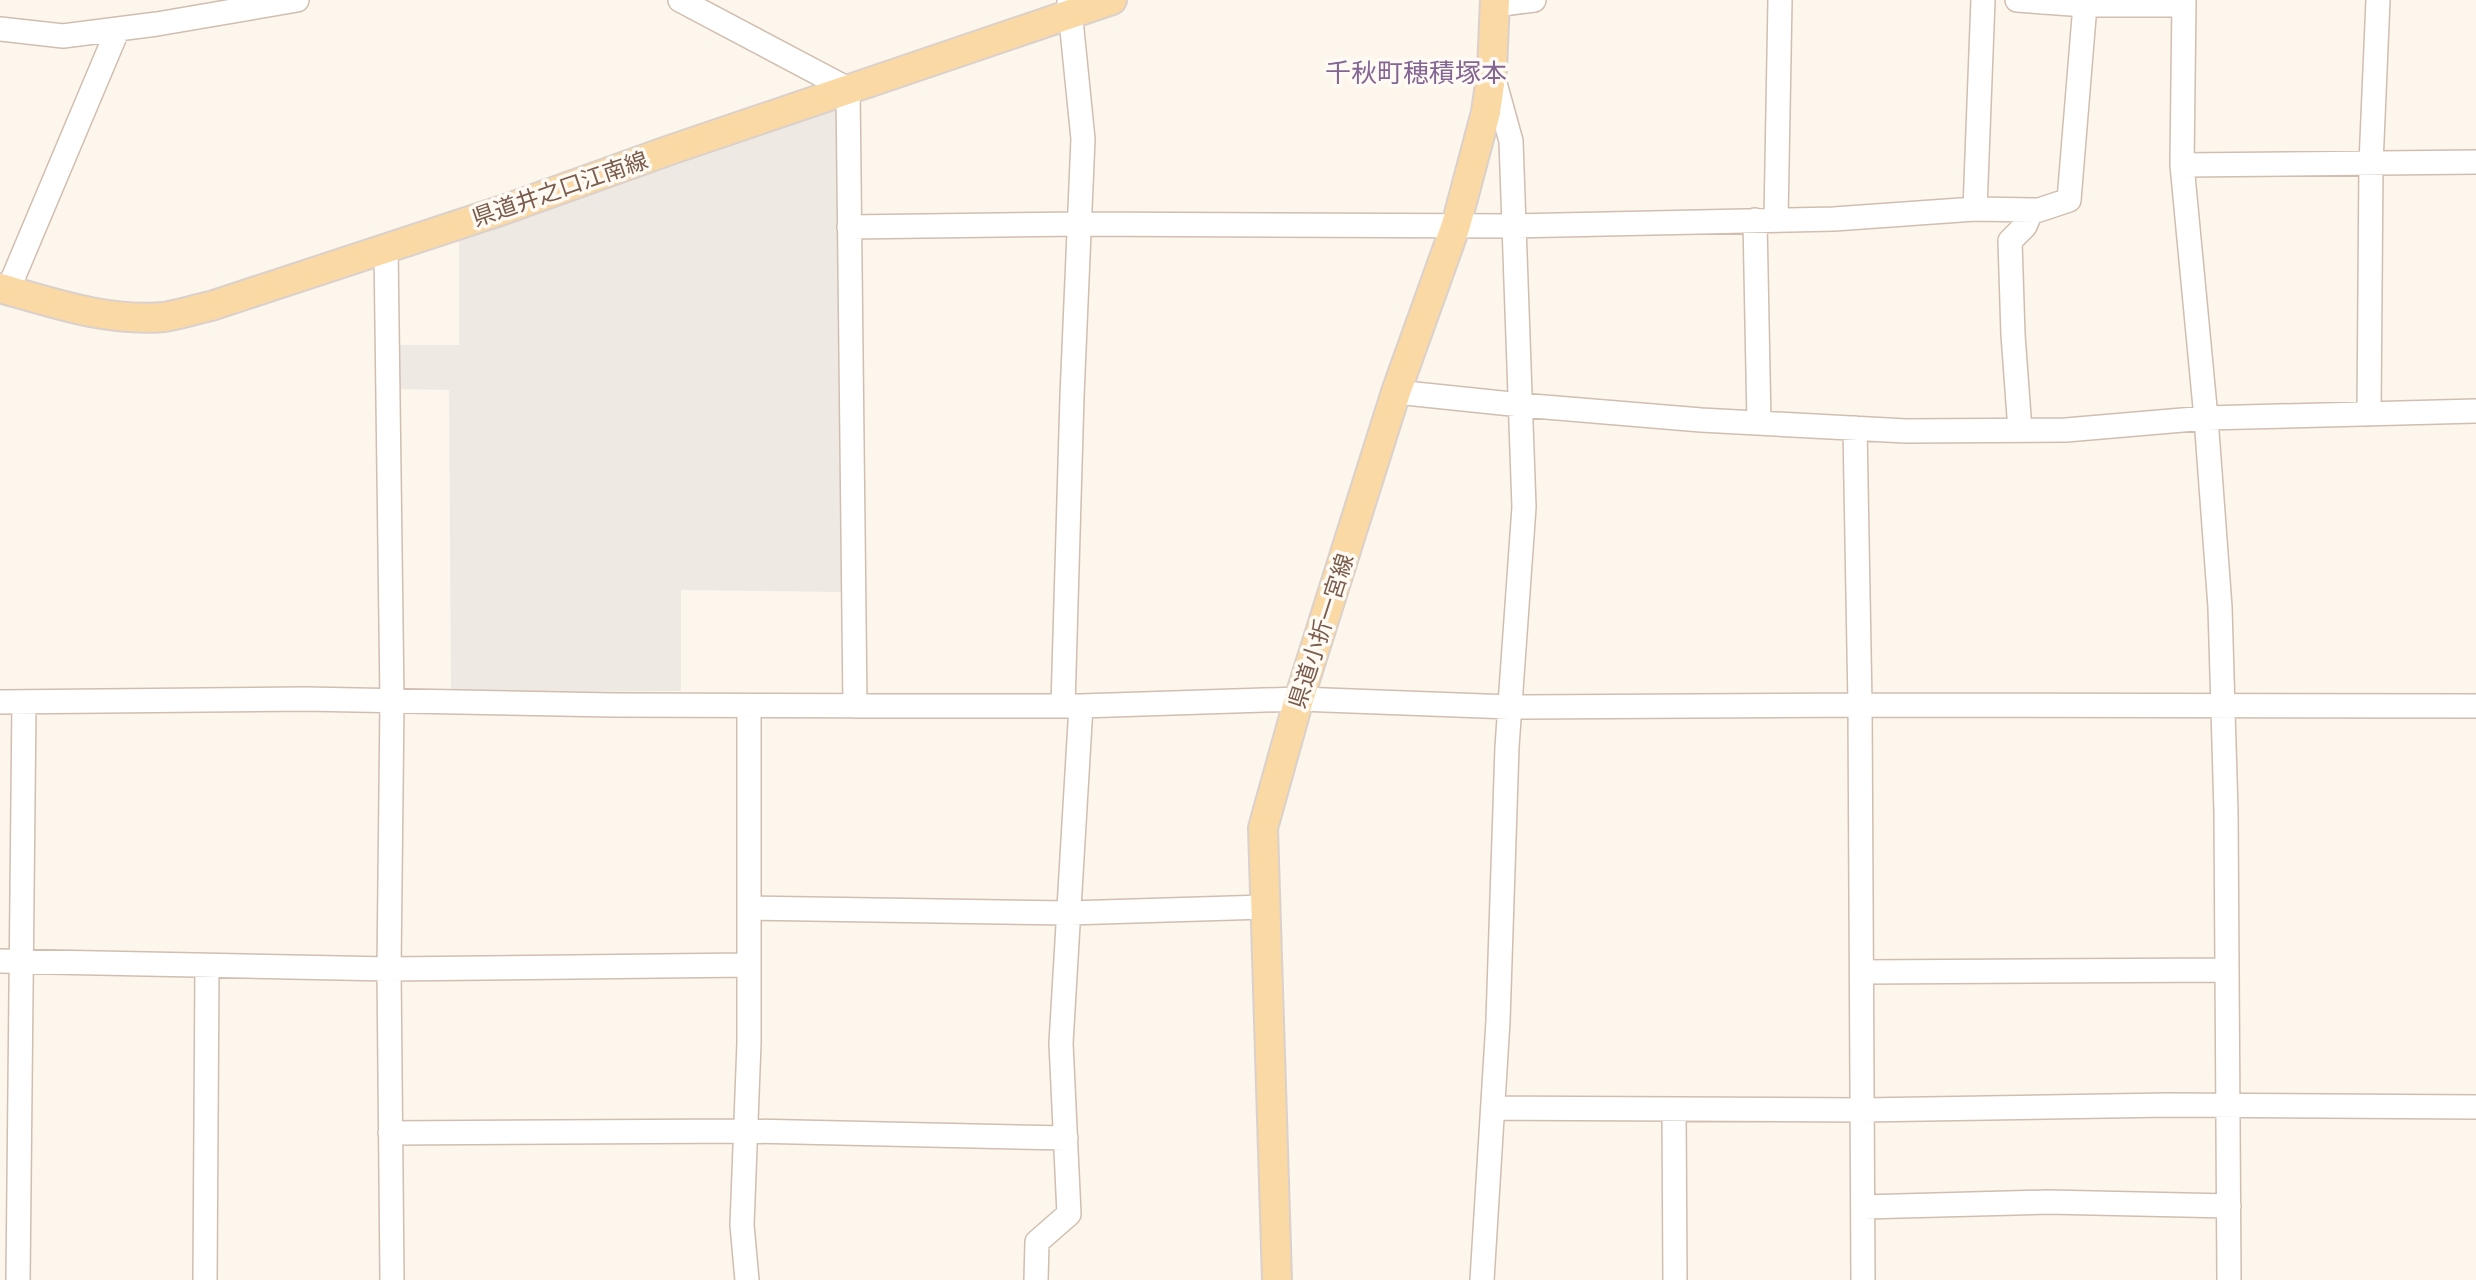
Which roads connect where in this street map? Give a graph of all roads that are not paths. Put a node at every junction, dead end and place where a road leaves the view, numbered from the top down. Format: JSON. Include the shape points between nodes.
{"nodes":[{"id":1,"x":298,"y":0,"type":"edge"},
{"id":2,"x":680,"y":0,"type":"edge"},
{"id":3,"x":1112,"y":0,"type":"edge"},
{"id":4,"x":1534,"y":0,"type":"edge"},
{"id":5,"x":1780,"y":0,"type":"edge"},
{"id":6,"x":1983,"y":0,"type":"edge"},
{"id":7,"x":2018,"y":0,"type":"edge"},
{"id":8,"x":2378,"y":0,"type":"edge"},
{"id":9,"x":1495,"y":3,"type":"edge"},
{"id":10,"x":2184,"y":3,"type":"edge"},
{"id":11,"x":2085,"y":5,"type":"junction"},
{"id":12,"x":1070,"y":7,"type":"edge"},
{"id":13,"x":0,"y":29,"type":"edge"},
{"id":14,"x":118,"y":29,"type":"junction"},
{"id":15,"x":1492,"y":70,"type":"junction"},
{"id":16,"x":848,"y":89,"type":"junction"},
{"id":17,"x":2476,"y":162,"type":"edge"},
{"id":18,"x":2371,"y":164,"type":"junction"},
{"id":19,"x":2182,"y":165,"type":"junction"},
{"id":20,"x":1975,"y":209,"type":"junction"},
{"id":21,"x":2032,"y":210,"type":"junction"},
{"id":22,"x":1765,"y":220,"type":"junction"},
{"id":23,"x":1079,"y":224,"type":"junction"},
{"id":24,"x":1456,"y":225,"type":"junction"},
{"id":25,"x":1514,"y":226,"type":"junction"},
{"id":26,"x":849,"y":227,"type":"junction"},
{"id":27,"x":386,"y":248,"type":"junction"},
{"id":28,"x":4,"y":289,"type":"edge"},
{"id":29,"x":1396,"y":392,"type":"junction"},
{"id":30,"x":1521,"y":405,"type":"junction"},
{"id":31,"x":2476,"y":411,"type":"edge"},
{"id":32,"x":2369,"y":414,"type":"junction"},
{"id":33,"x":2206,"y":418,"type":"junction"},
{"id":34,"x":1759,"y":423,"type":"junction"},
{"id":35,"x":1855,"y":428,"type":"junction"},
{"id":36,"x":2020,"y":430,"type":"junction"},
{"id":37,"x":1299,"y":699,"type":"junction"},
{"id":38,"x":392,"y":701,"type":"junction"},
{"id":39,"x":0,"y":702,"type":"edge"},
{"id":40,"x":24,"y":702,"type":"junction"},
{"id":41,"x":1860,"y":705,"type":"junction"},
{"id":42,"x":749,"y":706,"type":"junction"},
{"id":43,"x":855,"y":706,"type":"junction"},
{"id":44,"x":1072,"y":706,"type":"junction"},
{"id":45,"x":2222,"y":706,"type":"junction"},
{"id":46,"x":2476,"y":706,"type":"edge"},
{"id":47,"x":1510,"y":707,"type":"junction"},
{"id":48,"x":1265,"y":907,"type":"junction"},
{"id":49,"x":749,"y":908,"type":"junction"},
{"id":50,"x":1069,"y":913,"type":"junction"},
{"id":51,"x":11,"y":961,"type":"edge"},
{"id":52,"x":748,"y":965,"type":"junction"},
{"id":53,"x":207,"y":966,"type":"junction"},
{"id":54,"x":389,"y":968,"type":"junction"},
{"id":55,"x":2227,"y":970,"type":"junction"},
{"id":56,"x":1862,"y":972,"type":"junction"},
{"id":57,"x":2228,"y":1106,"type":"junction"},
{"id":58,"x":2476,"y":1107,"type":"edge"},
{"id":59,"x":1493,"y":1108,"type":"junction"},
{"id":60,"x":1674,"y":1109,"type":"junction"},
{"id":61,"x":1863,"y":1110,"type":"junction"},
{"id":62,"x":745,"y":1132,"type":"junction"},
{"id":63,"x":390,"y":1133,"type":"junction"},
{"id":64,"x":1066,"y":1138,"type":"junction"},
{"id":65,"x":2229,"y":1206,"type":"junction"},
{"id":66,"x":1863,"y":1207,"type":"junction"},
{"id":67,"x":19,"y":1280,"type":"edge"},
{"id":68,"x":205,"y":1280,"type":"edge"},
{"id":69,"x":392,"y":1280,"type":"edge"},
{"id":70,"x":747,"y":1280,"type":"edge"},
{"id":71,"x":1036,"y":1280,"type":"edge"},
{"id":72,"x":1277,"y":1280,"type":"edge"},
{"id":73,"x":1482,"y":1280,"type":"edge"},
{"id":74,"x":1675,"y":1280,"type":"edge"},
{"id":75,"x":1863,"y":1280,"type":"edge"},
{"id":76,"x":2228,"y":1280,"type":"edge"}],
"edges":[{"from":1,"to":14,"type":"street"},
{"from":2,"to":16,"type":"street"},
{"from":3,"to":12,"type":"main road","name":"県道井之口江南線"},
{"from":4,"to":9,"type":"street"},
{"from":5,"to":22,"type":"street"},
{"from":6,"to":20,"type":"street"},
{"from":7,"to":11,"type":"street"},
{"from":8,"to":18,"type":"street"},
{"from":9,"to":15,"type":"main road","name":"県道小折一宮線"},
{"from":10,"to":11,"type":"street"},
{"from":10,"to":19,"type":"street"},
{"from":11,"to":21,"type":"street","via":[[2068,201]]},
{"from":12,"to":16,"type":"main road","name":"県道井之口江南線"},
{"from":12,"to":23,"type":"street","via":[[1083,139]]},
{"from":13,"to":14,"type":"street","via":[[63,36]]},
{"from":14,"to":28,"type":"street"},
{"from":15,"to":24,"type":"main road","name":"県道小折一宮線","via":[[1486,112]]},
{"from":15,"to":25,"type":"street","via":[[1511,141]]},
{"from":16,"to":26,"type":"street"},
{"from":16,"to":27,"type":"main road","name":"県道井之口江南線"},
{"from":17,"to":18,"type":"street"},
{"from":18,"to":19,"type":"street"},
{"from":18,"to":32,"type":"street"},
{"from":19,"to":33,"type":"street"},
{"from":20,"to":21,"type":"street"},
{"from":20,"to":22,"type":"street"},
{"from":21,"to":36,"type":"street","via":[[2025,226],[2010,241]]},
{"from":22,"to":25,"type":"street"},
{"from":22,"to":34,"type":"street"},
{"from":23,"to":24,"type":"street"},
{"from":23,"to":26,"type":"street"},
{"from":23,"to":44,"type":"street","via":[[1072,396]]},
{"from":24,"to":25,"type":"street"},
{"from":24,"to":29,"type":"main road","name":"県道小折一宮線"},
{"from":25,"to":30,"type":"street"},
{"from":26,"to":43,"type":"street"},
{"from":27,"to":28,"type":"main road","name":"県道井之口江南線","via":[[165,317],[74,309]]},
{"from":27,"to":38,"type":"street"},
{"from":29,"to":30,"type":"street"},
{"from":29,"to":37,"type":"main road","name":"県道小折一宮線"},
{"from":30,"to":34,"type":"street"},
{"from":30,"to":47,"type":"street","via":[[1524,507]]},
{"from":31,"to":32,"type":"street"},
{"from":32,"to":33,"type":"street"},
{"from":33,"to":36,"type":"street"},
{"from":33,"to":45,"type":"street"},
{"from":34,"to":35,"type":"street"},
{"from":35,"to":36,"type":"street"},
{"from":35,"to":41,"type":"street"},
{"from":37,"to":44,"type":"street"},
{"from":37,"to":47,"type":"street"},
{"from":37,"to":48,"type":"main road","name":"県道小折一宮線","via":[[1263,828]]},
{"from":38,"to":40,"type":"street"},
{"from":38,"to":42,"type":"street"},
{"from":38,"to":54,"type":"street"},
{"from":39,"to":40,"type":"street"},
{"from":40,"to":51,"type":"street"},
{"from":41,"to":45,"type":"street"},
{"from":41,"to":47,"type":"street"},
{"from":41,"to":56,"type":"street"},
{"from":42,"to":43,"type":"street"},
{"from":42,"to":49,"type":"street"},
{"from":43,"to":44,"type":"street"},
{"from":44,"to":50,"type":"street"},
{"from":45,"to":46,"type":"street"},
{"from":45,"to":55,"type":"street"},
{"from":47,"to":59,"type":"street"},
{"from":48,"to":50,"type":"street"},
{"from":48,"to":72,"type":"main road","name":"県道小折一宮線"},
{"from":49,"to":50,"type":"street"},
{"from":49,"to":52,"type":"street"},
{"from":50,"to":64,"type":"street","via":[[1061,1043]]},
{"from":51,"to":53,"type":"street"},
{"from":51,"to":67,"type":"street"},
{"from":52,"to":54,"type":"street"},
{"from":52,"to":62,"type":"street"},
{"from":53,"to":54,"type":"street"},
{"from":53,"to":68,"type":"street"},
{"from":54,"to":63,"type":"street"},
{"from":55,"to":56,"type":"street"},
{"from":55,"to":57,"type":"street"},
{"from":56,"to":61,"type":"street"},
{"from":57,"to":58,"type":"street"},
{"from":57,"to":61,"type":"street"},
{"from":57,"to":65,"type":"street"},
{"from":59,"to":60,"type":"street"},
{"from":59,"to":73,"type":"street"},
{"from":60,"to":61,"type":"street"},
{"from":60,"to":74,"type":"street"},
{"from":61,"to":66,"type":"street"},
{"from":62,"to":63,"type":"street"},
{"from":62,"to":64,"type":"street"},
{"from":62,"to":70,"type":"street","via":[[742,1225]]},
{"from":63,"to":69,"type":"street"},
{"from":64,"to":71,"type":"street","via":[[1069,1214],[1037,1242]]},
{"from":65,"to":66,"type":"street","via":[[2049,1202]]},
{"from":65,"to":76,"type":"street"},
{"from":66,"to":75,"type":"street"}]}
